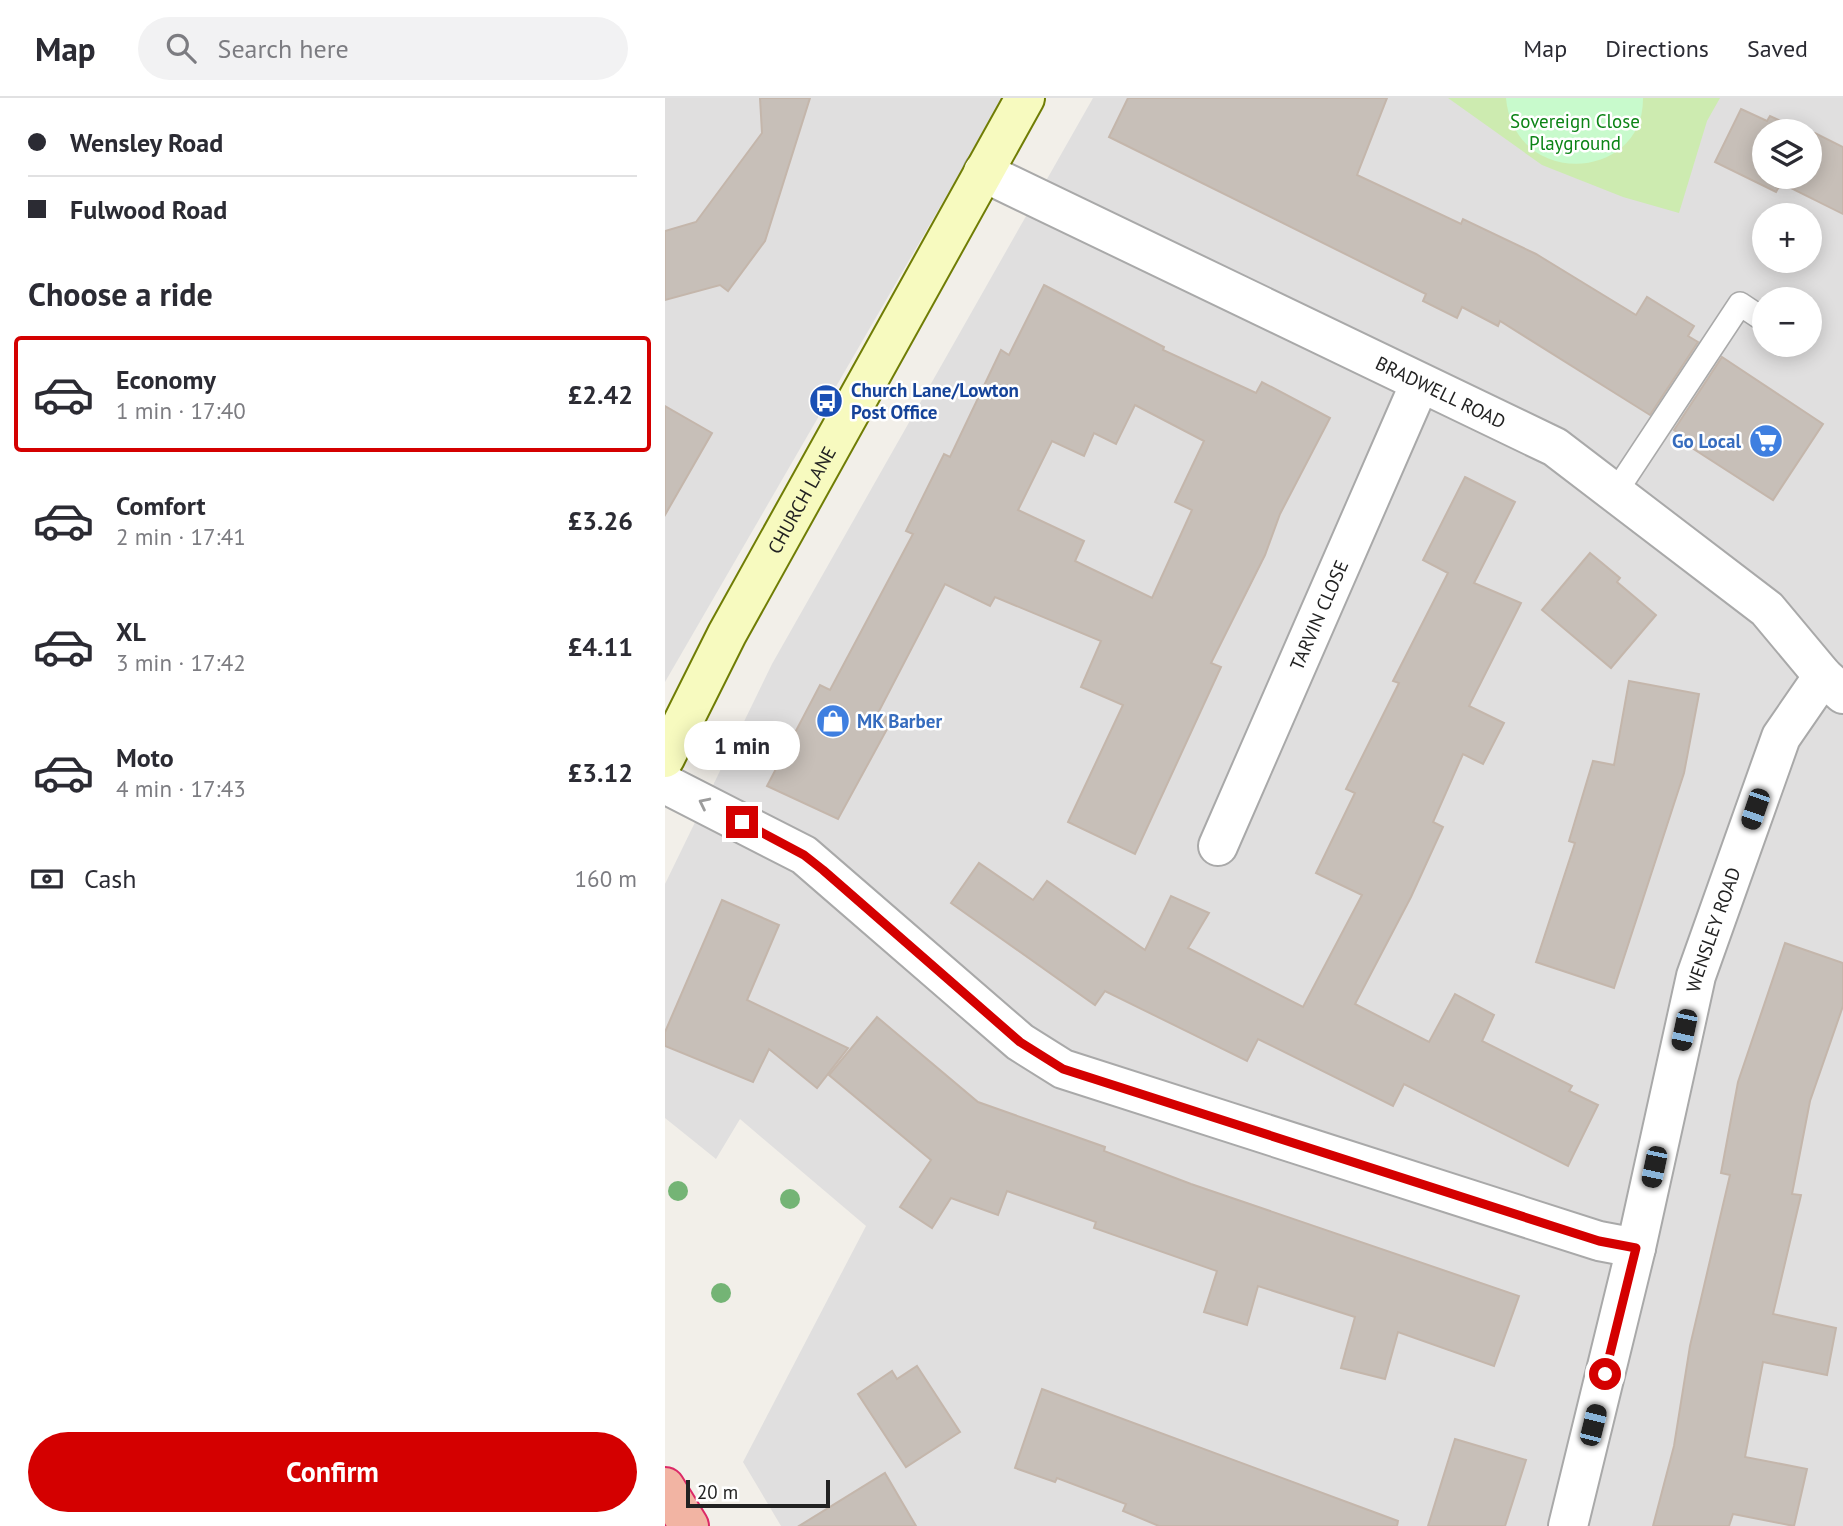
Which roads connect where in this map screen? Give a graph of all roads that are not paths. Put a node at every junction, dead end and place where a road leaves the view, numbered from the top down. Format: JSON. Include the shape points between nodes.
{"nodes":[{"id":1,"x":1025,"y":98,"type":"edge"},
{"id":2,"x":983,"y":173,"type":"junction"},
{"id":3,"x":1752,"y":312,"type":"edge"},
{"id":4,"x":1420,"y":383,"type":"junction"},
{"id":5,"x":1615,"y":493,"type":"junction"},
{"id":6,"x":1833,"y":685,"type":"edge"},
{"id":7,"x":674,"y":719,"type":"edge"},
{"id":8,"x":665,"y":758,"type":"edge"},
{"id":9,"x":665,"y":784,"type":"edge"},
{"id":10,"x":1218,"y":846,"type":"dead end"},
{"id":11,"x":1636,"y":1248,"type":"junction"},
{"id":12,"x":665,"y":1487,"type":"edge"},
{"id":13,"x":689,"y":1526,"type":"edge"},
{"id":14,"x":1568,"y":1526,"type":"edge"}],
"edges":[{"from":1,"to":2,"type":"main road","name":"CHURCH LANE"},
{"from":2,"to":4,"type":"street","name":"BRADWELL ROAD"},
{"from":2,"to":7,"type":"main road","name":"CHURCH LANE","via":[[727,634]]},
{"from":3,"to":5,"type":"lane","via":[[1740,304]]},
{"from":4,"to":5,"type":"street","name":"BRADWELL ROAD","via":[[1555,447]]},
{"from":4,"to":10,"type":"street","name":"TARVIN CLOSE"},
{"from":5,"to":6,"type":"street","name":"BRADWELL ROAD","via":[[1767,609]]},
{"from":6,"to":11,"type":"street","name":"WENSLEY ROAD","via":[[1781,737],[1696,976]]},
{"from":7,"to":8,"type":"main road","name":"CHURCH LANE"},
{"from":11,"to":9,"type":"street","one_way":true,"via":[[1599,1241],[1063,1069],[1020,1042],[814,863]]},
{"from":11,"to":14,"type":"street","name":"WENSLEY ROAD"},
{"from":12,"to":13,"type":"highway"}]}
